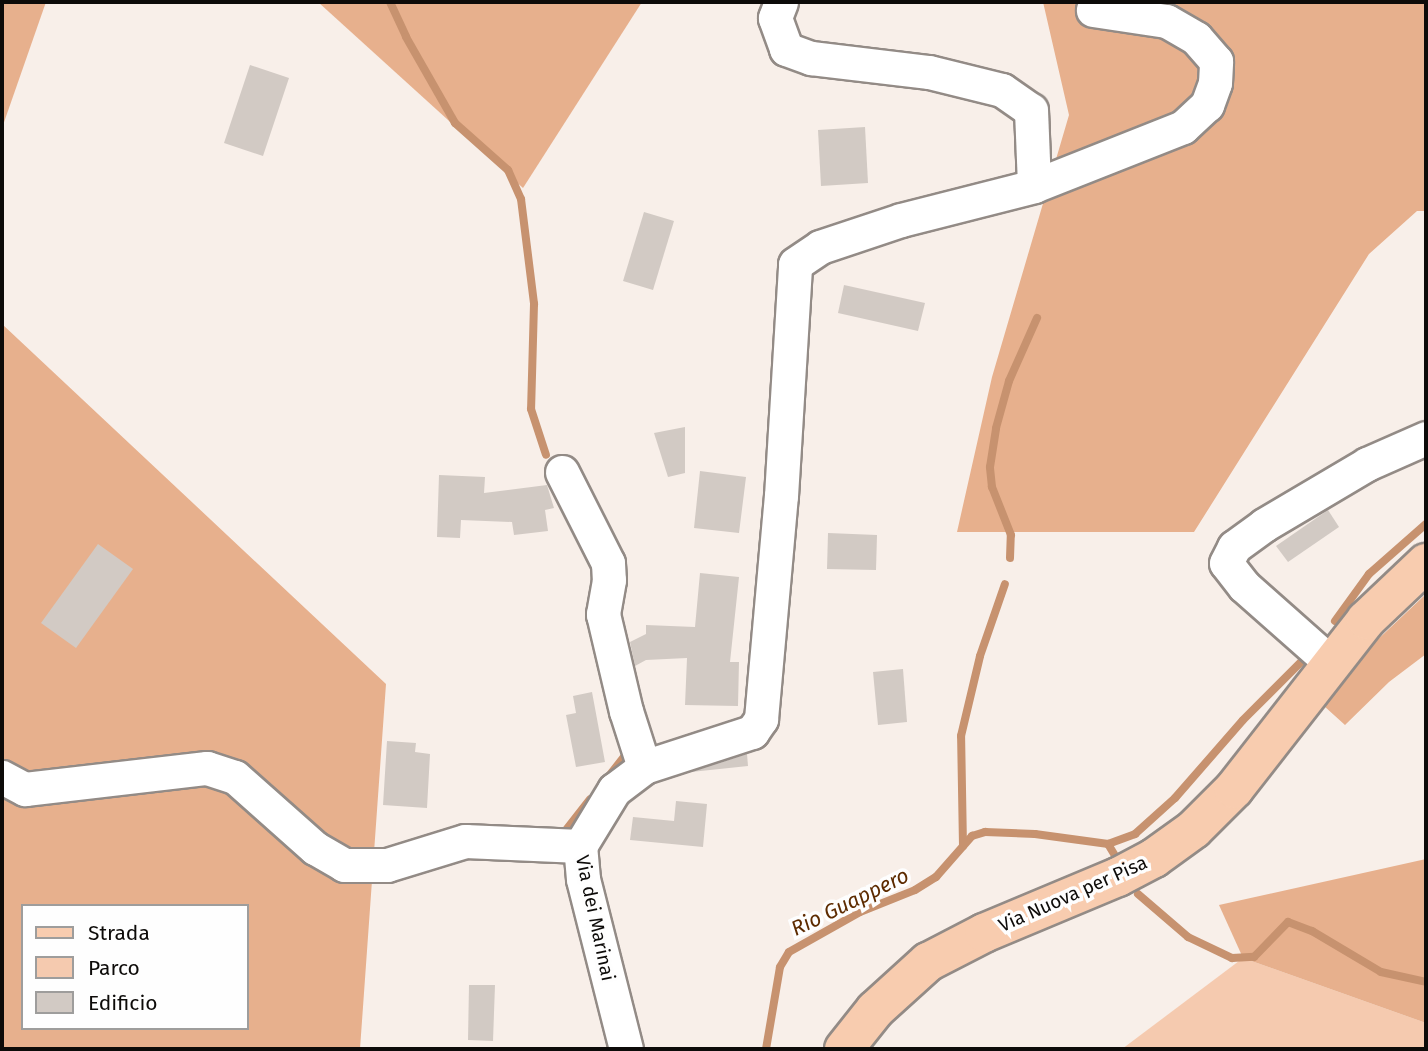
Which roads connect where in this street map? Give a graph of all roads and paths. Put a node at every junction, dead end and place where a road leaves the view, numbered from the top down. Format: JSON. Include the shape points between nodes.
{"nodes":[{"id":1,"x":781,"y":2,"type":"edge"},
{"id":2,"x":1093,"y":10,"type":"dead end"},
{"id":3,"x":1034,"y":186,"type":"junction"},
{"id":4,"x":1426,"y":438,"type":"edge"},
{"id":5,"x":562,"y":472,"type":"dead end"},
{"id":6,"x":1426,"y":563,"type":"edge"},
{"id":7,"x":1331,"y":663,"type":"junction"},
{"id":8,"x":644,"y":767,"type":"junction"},
{"id":9,"x":2,"y":777,"type":"edge"},
{"id":10,"x":580,"y":846,"type":"junction"},
{"id":11,"x":626,"y":1049,"type":"edge"},
{"id":12,"x":844,"y":1049,"type":"edge"}],
"edges":[{"from":1,"to":3,"type":"street","via":[[775,18],[786,49],[811,58],[941,75],[1002,90],[1031,110]]},
{"from":2,"to":3,"type":"street","via":[[1166,21],[1196,38],[1216,61],[1215,83],[1207,105],[1183,127]]},
{"from":3,"to":8,"type":"street","name":"Via dei Marinai","via":[[901,220],[820,247],[795,264],[761,719],[752,732]]},
{"from":4,"to":7,"type":"street","via":[[1367,464],[1264,525],[1234,547],[1226,563],[1244,586]]},
{"from":5,"to":8,"type":"street","via":[[608,563],[603,614]]},
{"from":6,"to":7,"type":"main road","name":"Via Nuova per Pisa","via":[[1366,620]]},
{"from":7,"to":12,"type":"main road","name":"Via Nuova per Pisa","via":[[1234,789],[1188,834],[1118,877],[984,933],[928,962],[875,1010]]},
{"from":8,"to":10,"type":"street","name":"Via dei Marinai","via":[[614,790]]},
{"from":9,"to":10,"type":"street","via":[[25,789],[207,768],[234,777],[314,848],[344,865],[387,865],[465,841]]},
{"from":10,"to":11,"type":"street","name":"Via dei Marinai","via":[[583,879]]}]}
